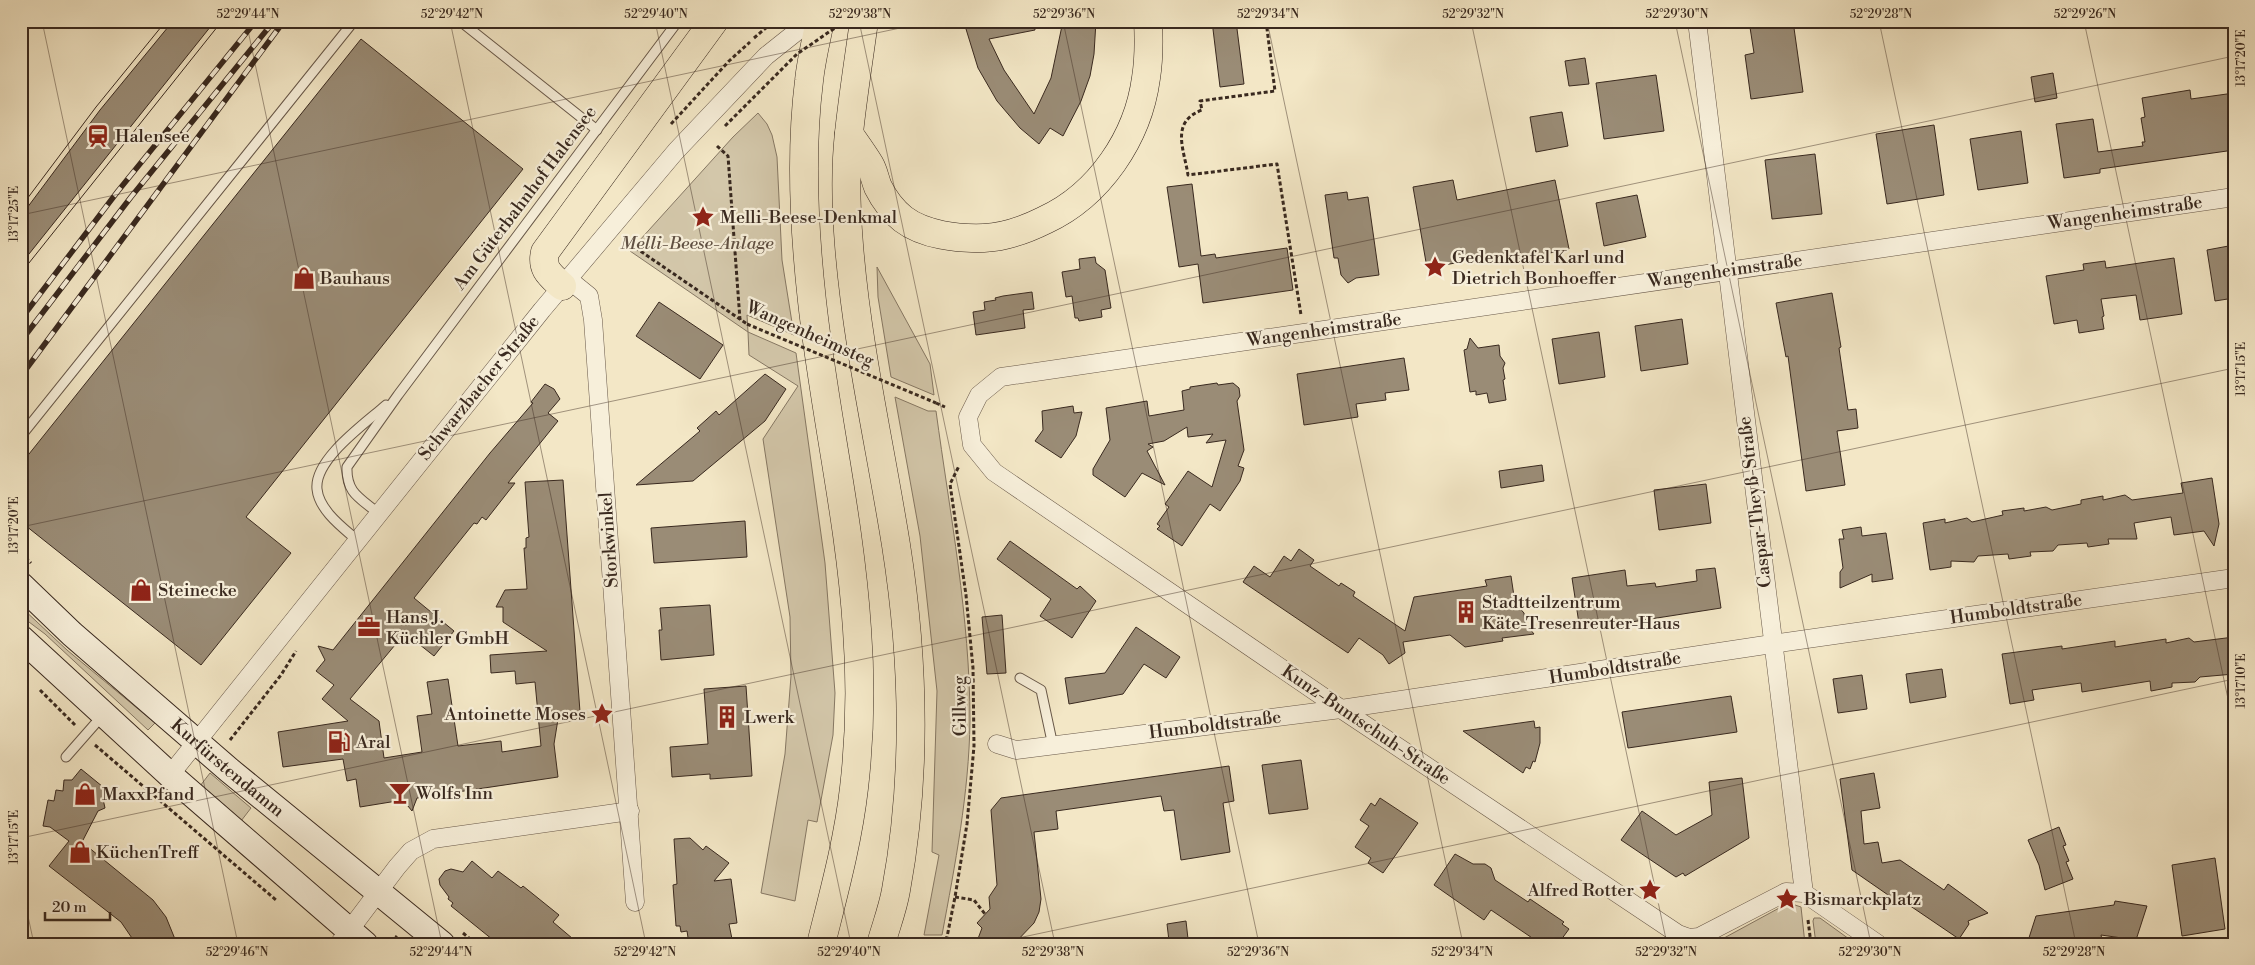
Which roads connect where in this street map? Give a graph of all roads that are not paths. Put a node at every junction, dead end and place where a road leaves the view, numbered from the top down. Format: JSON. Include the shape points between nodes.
{"nodes":[{"id":1,"x":354,"y":21,"type":"edge"},
{"id":2,"x":460,"y":21,"type":"edge"},
{"id":3,"x":678,"y":21,"type":"edge"},
{"id":4,"x":714,"y":21,"type":"edge"},
{"id":5,"x":810,"y":21,"type":"edge"},
{"id":6,"x":820,"y":21,"type":"edge"},
{"id":7,"x":864,"y":21,"type":"edge"},
{"id":8,"x":1148,"y":21,"type":"edge"},
{"id":9,"x":1697,"y":21,"type":"edge"},
{"id":10,"x":597,"y":130,"type":"junction"},
{"id":11,"x":848,"y":134,"type":"junction"},
{"id":12,"x":2234,"y":197,"type":"edge"},
{"id":13,"x":1728,"y":271,"type":"junction"},
{"id":14,"x":565,"y":282,"type":"junction"},
{"id":15,"x":398,"y":395,"type":"junction"},
{"id":16,"x":968,"y":417,"type":"joint"},
{"id":17,"x":21,"y":436,"type":"edge"},
{"id":18,"x":378,"y":513,"type":"junction"},
{"id":19,"x":357,"y":540,"type":"junction"},
{"id":20,"x":2234,"y":578,"type":"edge"},
{"id":21,"x":21,"y":585,"type":"edge"},
{"id":22,"x":21,"y":638,"type":"edge"},
{"id":23,"x":1772,"y":644,"type":"junction"},
{"id":24,"x":1020,"y":678,"type":"dead end"},
{"id":25,"x":1341,"y":709,"type":"junction"},
{"id":26,"x":103,"y":714,"type":"junction"},
{"id":27,"x":197,"y":741,"type":"junction"},
{"id":28,"x":997,"y":744,"type":"dead end"},
{"id":29,"x":1053,"y":746,"type":"junction"},
{"id":30,"x":66,"y":757,"type":"dead end"},
{"id":31,"x":170,"y":775,"type":"junction"},
{"id":32,"x":630,"y":811,"type":"junction"},
{"id":33,"x":378,"y":892,"type":"junction"},
{"id":34,"x":1804,"y":893,"type":"junction"},
{"id":35,"x":636,"y":902,"type":"dead end"},
{"id":36,"x":351,"y":939,"type":"edge"},
{"id":37,"x":442,"y":944,"type":"edge"},
{"id":38,"x":822,"y":944,"type":"edge"},
{"id":39,"x":881,"y":944,"type":"edge"},
{"id":40,"x":1878,"y":944,"type":"edge"}],
"edges":[{"from":1,"to":17,"type":"lane"},
{"from":2,"to":10,"type":"lane"},
{"from":3,"to":10,"type":"lane","name":"Am Güterbahnhof Halensee"},
{"from":4,"to":14,"type":"highway","via":[[545,252],[545,271]]},
{"from":5,"to":14,"type":"street","name":"Schwarzbacher Straße","via":[[766,56],[676,150]]},
{"from":6,"to":38,"type":"highway","via":[[809,82],[806,129],[804,194],[807,248],[850,556],[857,630],[859,714],[854,788],[840,870]]},
{"from":7,"to":11,"type":"highway"},
{"from":8,"to":11,"type":"highway","via":[[1146,80],[1134,122],[1117,157],[1083,197],[1064,212],[1023,230],[998,238],[967,239],[922,229],[904,220],[888,204],[871,167]]},
{"from":9,"to":13,"type":"street","name":"Caspar-Theyß-Straße"},
{"from":10,"to":15,"type":"lane","name":"Am Güterbahnhof Halensee"},
{"from":11,"to":39,"type":"highway","via":[[847,191],[854,295],[896,546],[906,623],[911,716],[909,798],[896,892]]},
{"from":12,"to":13,"type":"street","name":"Wangenheimstraße"},
{"from":13,"to":16,"type":"street","name":"Wangenheimstraße","via":[[1001,377],[979,394]]},
{"from":13,"to":23,"type":"street","name":"Caspar-Theyß-Straße"},
{"from":14,"to":18,"type":"street","name":"Schwarzbacher Straße"},
{"from":14,"to":32,"type":"street","name":"Storkwinkel","via":[[588,296],[593,320]]},
{"from":15,"to":18,"type":"lane","name":"Am Güterbahnhof Halensee","via":[[347,467],[346,481],[354,493]]},
{"from":15,"to":19,"type":"lane","name":"Am Güterbahnhof Halensee","via":[[340,446],[320,472],[317,490],[323,505]]},
{"from":16,"to":25,"type":"street","name":"Kunz-Buntschuh-Straße","via":[[972,445],[994,472]]},
{"from":18,"to":19,"type":"street","name":"Schwarzbacher Straße"},
{"from":19,"to":27,"type":"street","name":"Schwarzbacher Straße"},
{"from":20,"to":23,"type":"street","name":"Humboldtstraße"},
{"from":21,"to":27,"type":"main road","name":"Kurfürstendamm","via":[[72,634]]},
{"from":22,"to":26,"type":"main road"},
{"from":23,"to":25,"type":"street","name":"Humboldtstraße"},
{"from":23,"to":34,"type":"street","name":"Caspar-Theyß-Straße"},
{"from":24,"to":29,"type":"lane","via":[[1041,690]]},
{"from":25,"to":29,"type":"street","name":"Humboldtstraße"},
{"from":25,"to":34,"type":"street","name":"Kunz-Buntschuh-Straße","via":[[1684,937],[1699,937],[1786,892]]},
{"from":26,"to":30,"type":"lane"},
{"from":26,"to":31,"type":"main road"},
{"from":27,"to":31,"type":"street","name":"Schwarzbacher Straße"},
{"from":27,"to":33,"type":"main road","name":"Kurfürstendamm"},
{"from":28,"to":29,"type":"street","name":"Humboldtstraße","via":[[1016,750]]},
{"from":31,"to":36,"type":"main road"},
{"from":32,"to":33,"type":"street","via":[[433,839],[411,851]]},
{"from":32,"to":35,"type":"street","name":"Storkwinkel"},
{"from":33,"to":36,"type":"street"},
{"from":33,"to":37,"type":"main road","name":"Kurfürstendamm"},
{"from":34,"to":40,"type":"street"}]}
